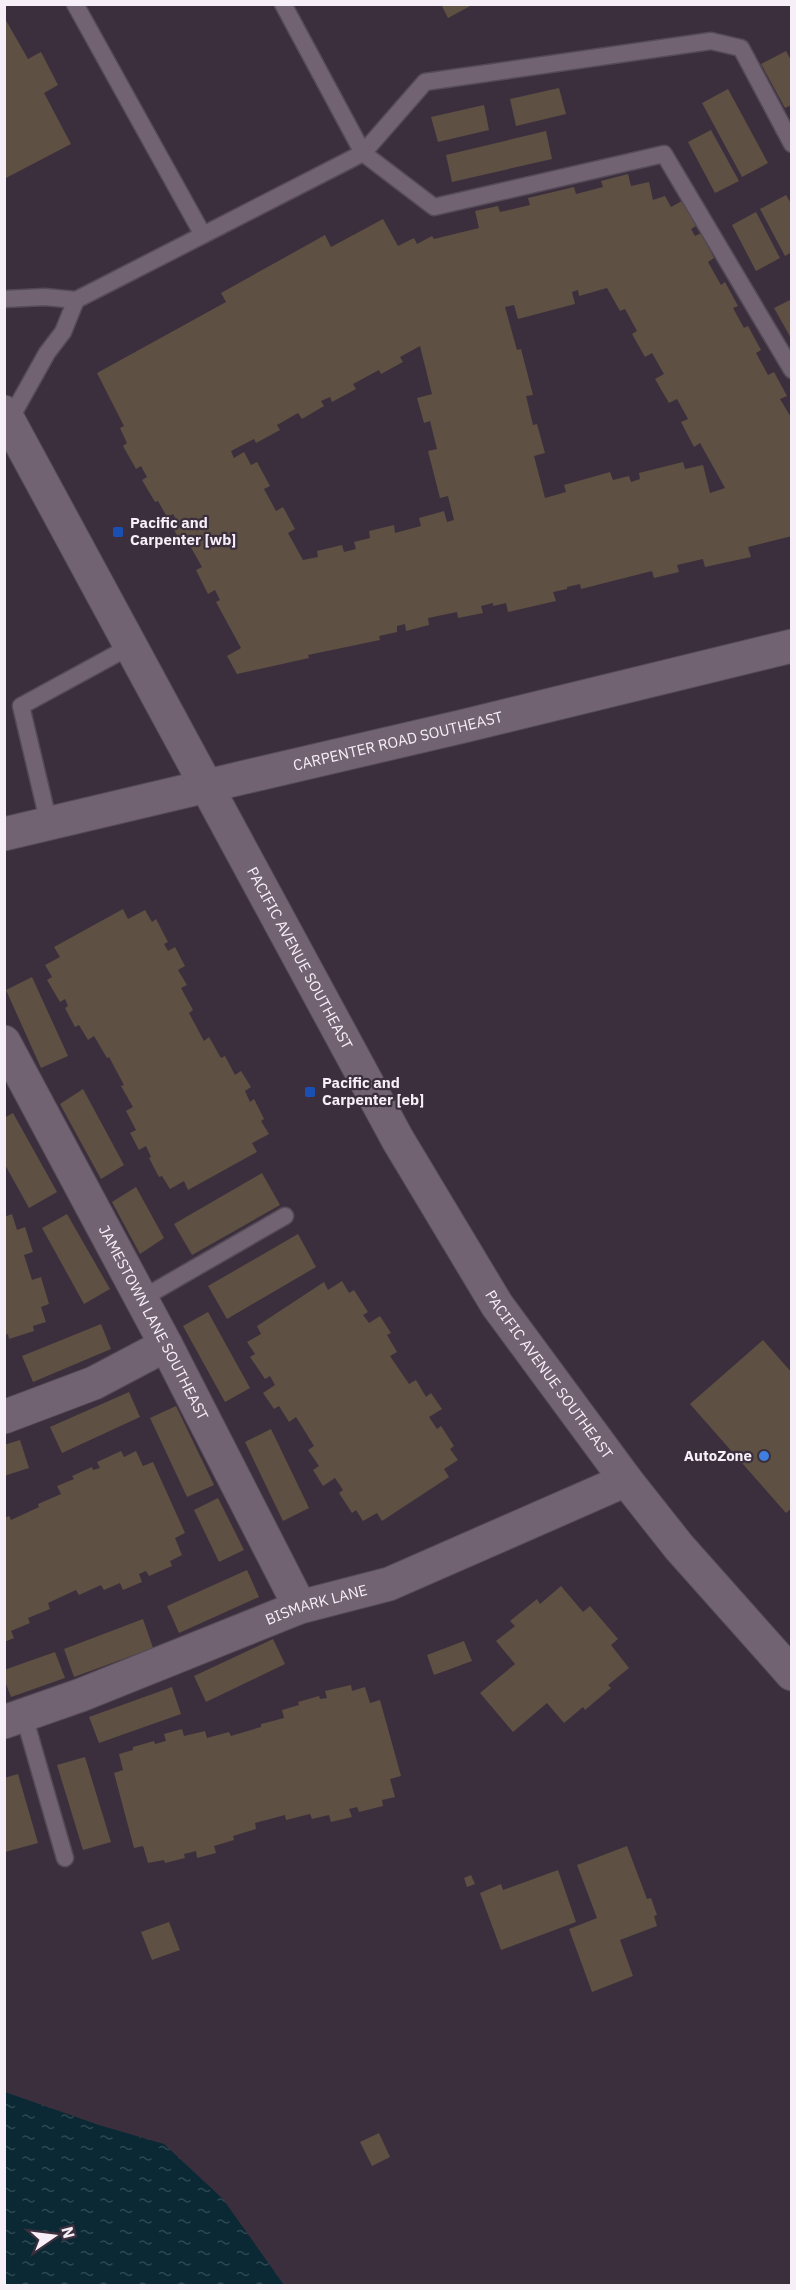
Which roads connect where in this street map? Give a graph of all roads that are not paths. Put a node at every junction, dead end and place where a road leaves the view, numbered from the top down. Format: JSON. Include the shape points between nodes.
{"nodes":[{"id":1,"x":75,"y":4,"type":"edge"},
{"id":2,"x":283,"y":4,"type":"edge"},
{"id":3,"x":792,"y":144,"type":"edge"},
{"id":4,"x":363,"y":153,"type":"junction"},
{"id":5,"x":203,"y":235,"type":"junction"},
{"id":6,"x":4,"y":299,"type":"edge"},
{"id":7,"x":76,"y":300,"type":"junction"},
{"id":8,"x":792,"y":370,"type":"edge"},
{"id":9,"x":7,"y":417,"type":"edge"},
{"id":10,"x":131,"y":646,"type":"junction"},
{"id":11,"x":792,"y":646,"type":"edge"},
{"id":12,"x":207,"y":786,"type":"junction"},
{"id":13,"x":49,"y":824,"type":"junction"},
{"id":14,"x":4,"y":834,"type":"edge"},
{"id":15,"x":4,"y":1042,"type":"edge"},
{"id":16,"x":285,"y":1216,"type":"dead end"},
{"id":17,"x":141,"y":1299,"type":"junction"},
{"id":18,"x":166,"y":1345,"type":"junction"},
{"id":19,"x":4,"y":1417,"type":"edge"},
{"id":20,"x":626,"y":1480,"type":"junction"},
{"id":21,"x":300,"y":1607,"type":"junction"},
{"id":22,"x":792,"y":1674,"type":"edge"},
{"id":23,"x":14,"y":1719,"type":"edge"},
{"id":24,"x":65,"y":1858,"type":"dead end"}],
"edges":[{"from":1,"to":5,"type":"lane"},
{"from":2,"to":4,"type":"lane"},
{"from":3,"to":4,"type":"lane","via":[[741,48],[711,41],[425,82]]},
{"from":4,"to":5,"type":"lane"},
{"from":4,"to":8,"type":"lane","via":[[434,207],[664,154]]},
{"from":5,"to":7,"type":"lane"},
{"from":6,"to":7,"type":"lane"},
{"from":7,"to":9,"type":"lane","via":[[63,332]]},
{"from":9,"to":10,"type":"main road","name":"PACIFIC AVENUE SOUTHEAST"},
{"from":10,"to":12,"type":"main road","name":"PACIFIC AVENUE SOUTHEAST"},
{"from":10,"to":13,"type":"lane","via":[[21,706]]},
{"from":11,"to":12,"type":"main road","name":"CARPENTER ROAD SOUTHEAST"},
{"from":12,"to":13,"type":"main road","name":"CARPENTER ROAD SOUTHEAST"},
{"from":12,"to":20,"type":"main road","name":"PACIFIC AVENUE SOUTHEAST","via":[[398,1140],[492,1295]]},
{"from":13,"to":14,"type":"main road","name":"CARPENTER ROAD SOUTHEAST"},
{"from":15,"to":17,"type":"main road","name":"JAMESTOWN LANE SOUTHEAST"},
{"from":16,"to":17,"type":"lane"},
{"from":17,"to":18,"type":"main road","name":"JAMESTOWN LANE SOUTHEAST"},
{"from":18,"to":19,"type":"main road","via":[[94,1383]]},
{"from":18,"to":21,"type":"main road","name":"JAMESTOWN LANE SOUTHEAST"},
{"from":20,"to":21,"type":"main road","name":"BISMARK LANE","via":[[388,1584]]},
{"from":20,"to":22,"type":"main road","name":"PACIFIC AVENUE SOUTHEAST","via":[[679,1547]]},
{"from":21,"to":23,"type":"main road","name":"BISMARK LANE"},
{"from":23,"to":24,"type":"lane"}]}
